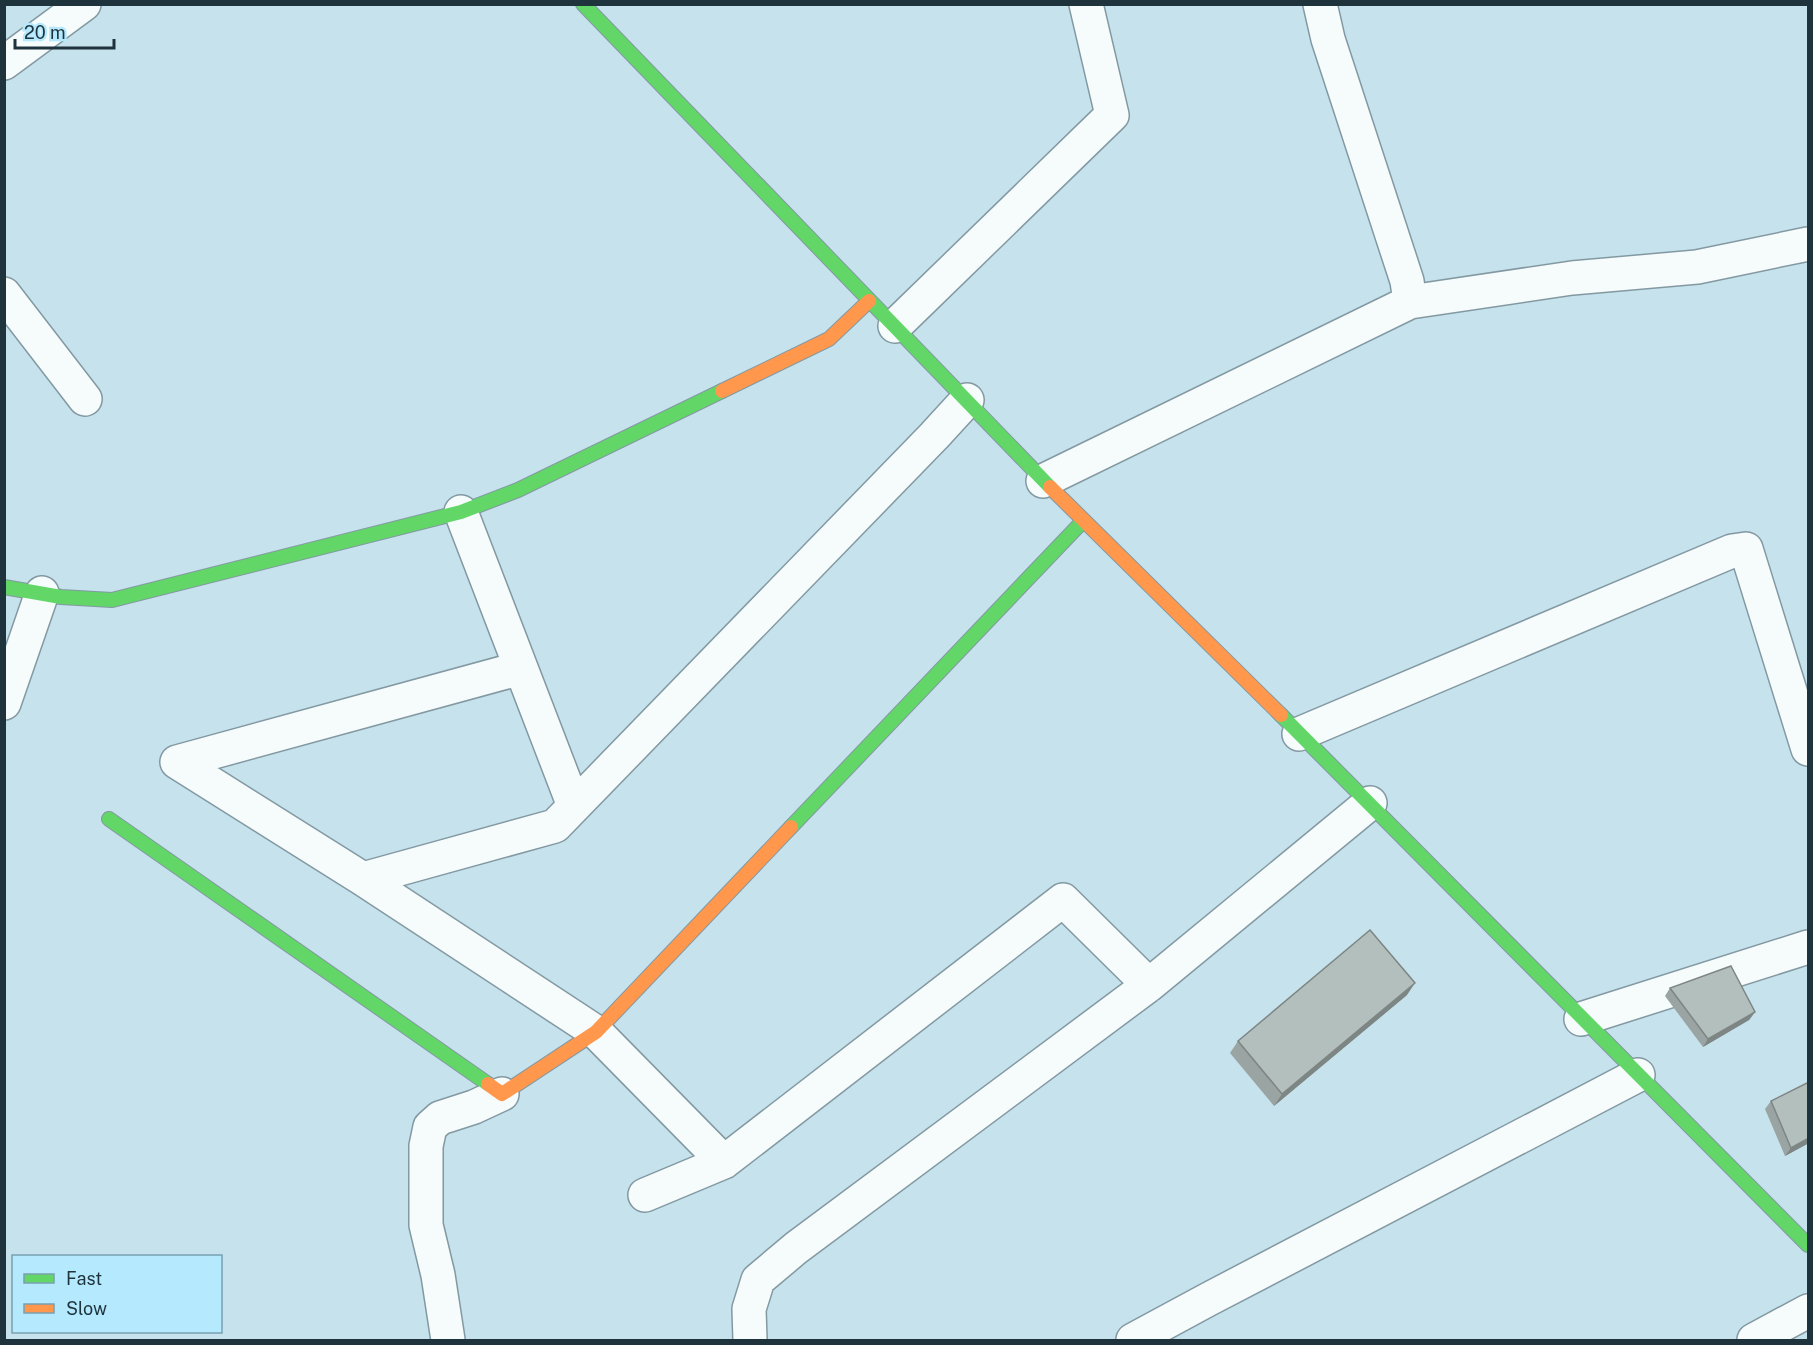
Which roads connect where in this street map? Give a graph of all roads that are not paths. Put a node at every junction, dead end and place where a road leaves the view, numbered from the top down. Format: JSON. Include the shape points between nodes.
{"nodes":[{"id":1,"x":84,"y":4,"type":"edge"},
{"id":2,"x":583,"y":4,"type":"edge"},
{"id":3,"x":1086,"y":4,"type":"edge"},
{"id":4,"x":1320,"y":4,"type":"edge"},
{"id":5,"x":4,"y":63,"type":"edge"},
{"id":6,"x":1809,"y":244,"type":"edge"},
{"id":7,"x":4,"y":294,"type":"edge"},
{"id":8,"x":869,"y":302,"type":"junction"},
{"id":9,"x":1410,"y":302,"type":"junction"},
{"id":10,"x":895,"y":326,"type":"junction"},
{"id":11,"x":85,"y":399,"type":"dead end"},
{"id":12,"x":967,"y":400,"type":"junction"},
{"id":13,"x":1043,"y":481,"type":"junction"},
{"id":14,"x":461,"y":512,"type":"junction"},
{"id":15,"x":1083,"y":521,"type":"junction"},
{"id":16,"x":4,"y":587,"type":"edge"},
{"id":17,"x":42,"y":593,"type":"junction"},
{"id":18,"x":521,"y":668,"type":"junction"},
{"id":19,"x":4,"y":703,"type":"edge"},
{"id":20,"x":1299,"y":734,"type":"junction"},
{"id":21,"x":1809,"y":748,"type":"edge"},
{"id":22,"x":1370,"y":803,"type":"junction"},
{"id":23,"x":574,"y":806,"type":"junction"},
{"id":24,"x":109,"y":819,"type":"dead end"},
{"id":25,"x":363,"y":879,"type":"junction"},
{"id":26,"x":1809,"y":947,"type":"edge"},
{"id":27,"x":1149,"y":985,"type":"junction"},
{"id":28,"x":1581,"y":1019,"type":"junction"},
{"id":29,"x":596,"y":1032,"type":"junction"},
{"id":30,"x":1638,"y":1076,"type":"junction"},
{"id":31,"x":502,"y":1094,"type":"junction"},
{"id":32,"x":724,"y":1162,"type":"junction"},
{"id":33,"x":645,"y":1195,"type":"dead end"},
{"id":34,"x":1809,"y":1245,"type":"edge"},
{"id":35,"x":1809,"y":1311,"type":"edge"},
{"id":36,"x":448,"y":1341,"type":"edge"},
{"id":37,"x":750,"y":1341,"type":"edge"},
{"id":38,"x":1133,"y":1341,"type":"edge"},
{"id":39,"x":1754,"y":1341,"type":"edge"}],
"edges":[{"from":1,"to":5,"type":"street"},
{"from":2,"to":8,"type":"street"},
{"from":3,"to":10,"type":"street","via":[[1112,115]]},
{"from":4,"to":9,"type":"street","via":[[1407,281]]},
{"from":6,"to":9,"type":"street","via":[[1697,267],[1572,278]]},
{"from":7,"to":11,"type":"street"},
{"from":8,"to":10,"type":"street"},
{"from":8,"to":14,"type":"street","via":[[829,339],[518,490]]},
{"from":9,"to":13,"type":"street"},
{"from":10,"to":12,"type":"street"},
{"from":12,"to":13,"type":"street"},
{"from":12,"to":23,"type":"street"},
{"from":13,"to":15,"type":"street"},
{"from":14,"to":17,"type":"street","via":[[112,600]]},
{"from":14,"to":18,"type":"street"},
{"from":15,"to":20,"type":"street"},
{"from":15,"to":29,"type":"street"},
{"from":16,"to":17,"type":"street"},
{"from":17,"to":19,"type":"street"},
{"from":18,"to":23,"type":"street"},
{"from":18,"to":25,"type":"street","via":[[177,762]]},
{"from":20,"to":21,"type":"street","via":[[1732,551],[1746,549]]},
{"from":20,"to":22,"type":"street"},
{"from":22,"to":27,"type":"street"},
{"from":22,"to":28,"type":"street"},
{"from":23,"to":25,"type":"street","via":[[555,826]]},
{"from":24,"to":31,"type":"street"},
{"from":25,"to":29,"type":"street"},
{"from":26,"to":28,"type":"street"},
{"from":27,"to":32,"type":"street","via":[[1063,900]]},
{"from":27,"to":37,"type":"street","via":[[758,1280],[749,1309]]},
{"from":28,"to":30,"type":"street"},
{"from":29,"to":31,"type":"street"},
{"from":29,"to":32,"type":"street"},
{"from":30,"to":34,"type":"street"},
{"from":30,"to":38,"type":"street"},
{"from":31,"to":36,"type":"street","via":[[440,1118],[430,1127],[426,1146],[426,1225]]},
{"from":32,"to":33,"type":"street"},
{"from":35,"to":39,"type":"street"}]}
